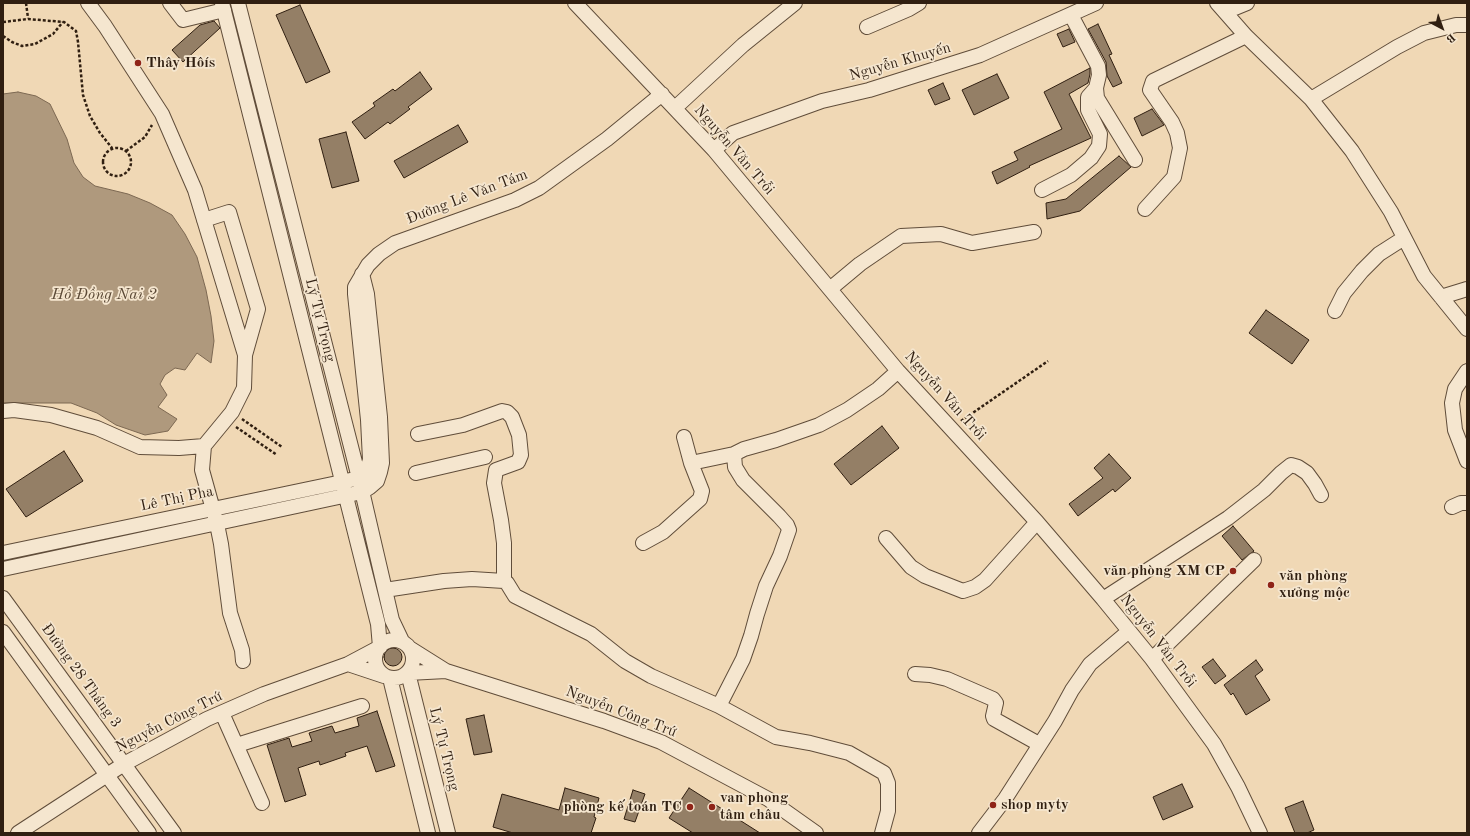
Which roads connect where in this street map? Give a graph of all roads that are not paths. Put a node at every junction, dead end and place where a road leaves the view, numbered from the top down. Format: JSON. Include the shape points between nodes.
{"nodes":[{"id":1,"x":88,"y":3,"type":"edge"},
{"id":2,"x":170,"y":3,"type":"edge"},
{"id":3,"x":238,"y":3,"type":"edge"},
{"id":4,"x":575,"y":3,"type":"edge"},
{"id":5,"x":795,"y":3,"type":"edge"},
{"id":6,"x":919,"y":3,"type":"edge"},
{"id":7,"x":1096,"y":3,"type":"edge"},
{"id":8,"x":1247,"y":3,"type":"edge"},
{"id":9,"x":223,"y":6,"type":"edge"},
{"id":10,"x":1221,"y":7,"type":"edge"},
{"id":11,"x":1071,"y":15,"type":"junction"},
{"id":12,"x":1467,"y":25,"type":"edge"},
{"id":13,"x":867,"y":27,"type":"dead end"},
{"id":14,"x":1246,"y":36,"type":"junction"},
{"id":15,"x":1096,"y":88,"type":"junction"},
{"id":16,"x":662,"y":94,"type":"junction"},
{"id":17,"x":1311,"y":100,"type":"junction"},
{"id":18,"x":675,"y":108,"type":"junction"},
{"id":19,"x":714,"y":150,"type":"junction"},
{"id":20,"x":1135,"y":160,"type":"dead end"},
{"id":21,"x":1042,"y":190,"type":"dead end"},
{"id":22,"x":1145,"y":209,"type":"dead end"},
{"id":23,"x":204,"y":220,"type":"junction"},
{"id":24,"x":1034,"y":232,"type":"dead end"},
{"id":25,"x":1404,"y":238,"type":"junction"},
{"id":26,"x":362,"y":274,"type":"junction"},
{"id":27,"x":830,"y":288,"type":"junction"},
{"id":28,"x":1467,"y":289,"type":"edge"},
{"id":29,"x":1440,"y":297,"type":"junction"},
{"id":30,"x":1334,"y":311,"type":"dead end"},
{"id":31,"x":1466,"y":325,"type":"edge"},
{"id":32,"x":245,"y":355,"type":"junction"},
{"id":33,"x":898,"y":371,"type":"junction"},
{"id":34,"x":1467,"y":371,"type":"edge"},
{"id":35,"x":3,"y":411,"type":"edge"},
{"id":36,"x":418,"y":434,"type":"dead end"},
{"id":37,"x":684,"y":437,"type":"dead end"},
{"id":38,"x":204,"y":446,"type":"junction"},
{"id":39,"x":734,"y":454,"type":"junction"},
{"id":40,"x":486,"y":457,"type":"dead end"},
{"id":41,"x":1467,"y":461,"type":"edge"},
{"id":42,"x":691,"y":463,"type":"junction"},
{"id":43,"x":416,"y":473,"type":"dead end"},
{"id":44,"x":359,"y":478,"type":"junction"},
{"id":45,"x":342,"y":482,"type":"junction"},
{"id":46,"x":362,"y":492,"type":"junction"},
{"id":47,"x":1321,"y":495,"type":"dead end"},
{"id":48,"x":346,"y":496,"type":"junction"},
{"id":49,"x":1467,"y":503,"type":"edge"},
{"id":50,"x":1452,"y":507,"type":"dead end"},
{"id":51,"x":213,"y":509,"type":"junction"},
{"id":52,"x":1037,"y":522,"type":"junction"},
{"id":53,"x":217,"y":524,"type":"junction"},
{"id":54,"x":886,"y":538,"type":"dead end"},
{"id":55,"x":643,"y":544,"type":"dead end"},
{"id":56,"x":3,"y":553,"type":"edge"},
{"id":57,"x":1254,"y":560,"type":"dead end"},
{"id":58,"x":3,"y":569,"type":"edge"},
{"id":59,"x":504,"y":581,"type":"junction"},
{"id":60,"x":385,"y":590,"type":"junction"},
{"id":61,"x":3,"y":598,"type":"edge"},
{"id":62,"x":1104,"y":599,"type":"junction"},
{"id":63,"x":1129,"y":631,"type":"junction"},
{"id":64,"x":3,"y":632,"type":"edge"},
{"id":65,"x":407,"y":645,"type":"junction"},
{"id":66,"x":380,"y":647,"type":"junction"},
{"id":67,"x":1152,"y":659,"type":"junction"},
{"id":68,"x":243,"y":661,"type":"dead end"},
{"id":69,"x":348,"y":664,"type":"junction"},
{"id":70,"x":446,"y":671,"type":"junction"},
{"id":71,"x":408,"y":673,"type":"junction"},
{"id":72,"x":915,"y":674,"type":"dead end"},
{"id":73,"x":387,"y":677,"type":"junction"},
{"id":74,"x":362,"y":706,"type":"dead end"},
{"id":75,"x":719,"y":706,"type":"junction"},
{"id":76,"x":222,"y":712,"type":"junction"},
{"id":77,"x":1039,"y":744,"type":"junction"},
{"id":78,"x":237,"y":745,"type":"junction"},
{"id":79,"x":124,"y":764,"type":"junction"},
{"id":80,"x":107,"y":774,"type":"junction"},
{"id":81,"x":262,"y":803,"type":"dead end"},
{"id":82,"x":814,"y":832,"type":"edge"},
{"id":83,"x":18,"y":833,"type":"edge"},
{"id":84,"x":149,"y":833,"type":"edge"},
{"id":85,"x":174,"y":833,"type":"edge"},
{"id":86,"x":428,"y":833,"type":"edge"},
{"id":87,"x":448,"y":833,"type":"edge"},
{"id":88,"x":882,"y":833,"type":"edge"},
{"id":89,"x":979,"y":833,"type":"edge"},
{"id":90,"x":1260,"y":833,"type":"edge"}],
"edges":[{"from":1,"to":23,"type":"street","via":[[162,114],[195,190]]},
{"from":2,"to":9,"type":"street","via":[[183,20]]},
{"from":3,"to":44,"type":"street","name":"Lý Tự Trọng"},
{"from":4,"to":16,"type":"street","name":"Nguyễn Văn Trỗi"},
{"from":5,"to":18,"type":"street"},
{"from":6,"to":13,"type":"street"},
{"from":7,"to":11,"type":"street","name":"Nguyễn Khuyến"},
{"from":8,"to":10,"type":"street"},
{"from":9,"to":45,"type":"street","name":"Lý Tự Trọng"},
{"from":10,"to":14,"type":"street"},
{"from":11,"to":15,"type":"street","via":[[1098,66]]},
{"from":11,"to":19,"type":"street","name":"Nguyễn Khuyến","via":[[980,55],[869,90],[822,101],[734,133]]},
{"from":12,"to":17,"type":"street","via":[[1456,25],[1424,33],[1396,47]]},
{"from":14,"to":17,"type":"street"},
{"from":14,"to":22,"type":"street","via":[[1153,81],[1150,90],[1172,122],[1180,148],[1174,177]]},
{"from":15,"to":20,"type":"street","via":[[1097,98]]},
{"from":15,"to":21,"type":"street","via":[[1088,97],[1088,110],[1100,134],[1098,146],[1091,158],[1071,175]]},
{"from":16,"to":18,"type":"street","name":"Nguyễn Văn Trỗi"},
{"from":16,"to":26,"type":"street","name":"Đường Lê Văn Tám","via":[[607,139],[538,188],[515,200],[395,244],[379,254]]},
{"from":17,"to":25,"type":"street","via":[[1352,151],[1392,212]]},
{"from":18,"to":19,"type":"street","name":"Nguyễn Văn Trỗi"},
{"from":19,"to":27,"type":"street","name":"Nguyễn Văn Trỗi"},
{"from":23,"to":32,"type":"street"},
{"from":23,"to":32,"type":"street","via":[[229,212],[258,309]]},
{"from":24,"to":27,"type":"street","via":[[972,243],[941,234],[901,236]]},
{"from":25,"to":29,"type":"street","via":[[1424,276]]},
{"from":25,"to":30,"type":"street","via":[[1379,254],[1362,271],[1344,293]]},
{"from":26,"to":44,"type":"street","name":"Đường Lê Văn Tám","via":[[355,287],[355,294],[370,460],[364,475]]},
{"from":26,"to":46,"type":"street","via":[[375,361],[382,463],[377,481]]},
{"from":27,"to":33,"type":"street","name":"Nguyễn Văn Trỗi"},
{"from":28,"to":29,"type":"street"},
{"from":29,"to":31,"type":"street"},
{"from":32,"to":38,"type":"street","via":[[244,388],[228,416]]},
{"from":33,"to":39,"type":"street","via":[[878,389],[819,425]]},
{"from":33,"to":52,"type":"street","name":"Nguyễn Văn Trỗi"},
{"from":34,"to":41,"type":"street","via":[[1455,389],[1452,403],[1455,430]]},
{"from":35,"to":38,"type":"street","via":[[14,410],[59,417],[97,428],[140,447]]},
{"from":36,"to":59,"type":"street","via":[[463,425],[502,411],[512,417],[519,435],[521,455],[518,462],[496,470],[494,483],[504,544]]},
{"from":37,"to":42,"type":"street"},
{"from":38,"to":51,"type":"street","via":[[202,470]]},
{"from":39,"to":42,"type":"street"},
{"from":39,"to":75,"type":"street","via":[[735,467],[743,480],[779,516],[789,530],[766,586],[742,659]]},
{"from":40,"to":43,"type":"street"},
{"from":42,"to":55,"type":"street","via":[[702,491],[700,499],[663,532]]},
{"from":44,"to":45,"type":"street","name":"Lê Thị Pha"},
{"from":44,"to":46,"type":"street","name":"Lý Tự Trọng"},
{"from":45,"to":48,"type":"street","name":"Lý Tự Trọng"},
{"from":45,"to":51,"type":"street","name":"Lê Thị Pha"},
{"from":46,"to":48,"type":"street"},
{"from":46,"to":60,"type":"street","name":"Lý Tự Trọng"},
{"from":47,"to":62,"type":"street","via":[[1307,473],[1292,465],[1228,518]]},
{"from":48,"to":53,"type":"street"},
{"from":48,"to":66,"type":"street","name":"Lý Tự Trọng","via":[[378,624]]},
{"from":49,"to":50,"type":"street"},
{"from":51,"to":53,"type":"street"},
{"from":51,"to":56,"type":"street","name":"Lê Thị Pha"},
{"from":52,"to":54,"type":"street","via":[[986,580],[975,588],[963,591],[925,576],[911,567]]},
{"from":52,"to":62,"type":"street","name":"Nguyễn Văn Trỗi"},
{"from":53,"to":58,"type":"street"},
{"from":53,"to":68,"type":"street","via":[[230,613]]},
{"from":57,"to":67,"type":"street"},
{"from":59,"to":60,"type":"street","via":[[444,581]]},
{"from":59,"to":75,"type":"street","via":[[515,596],[591,634],[632,665]]},
{"from":60,"to":65,"type":"street","name":"Lý Tự Trọng","via":[[392,620]]},
{"from":61,"to":79,"type":"street","name":"Đường 28 Tháng 3"},
{"from":62,"to":63,"type":"street","name":"Nguyễn Văn Trỗi"},
{"from":63,"to":67,"type":"street","name":"Nguyễn Văn Trỗi"},
{"from":63,"to":77,"type":"street","via":[[1090,664]]},
{"from":64,"to":80,"type":"street"},
{"from":65,"to":66,"type":"street","via":[[390,640]]},
{"from":65,"to":70,"type":"street","name":"Nguyễn Công Trứ"},
{"from":65,"to":71,"type":"street","via":[[414,655]]},
{"from":66,"to":69,"type":"street","name":"Nguyễn Công Trứ"},
{"from":66,"to":73,"type":"street","via":[[376,652],[376,666]]},
{"from":67,"to":90,"type":"street","name":"Nguyễn Văn Trỗi","via":[[1214,744]]},
{"from":69,"to":73,"type":"street"},
{"from":69,"to":76,"type":"street","name":"Nguyễn Công Trứ"},
{"from":70,"to":71,"type":"street","name":"Nguyễn Công Trứ"},
{"from":70,"to":82,"type":"street","name":"Nguyễn Công Trứ","via":[[604,721],[661,742],[768,799]]},
{"from":71,"to":73,"type":"street","via":[[397,678]]},
{"from":71,"to":87,"type":"street","name":"Lý Tự Trọng"},
{"from":72,"to":77,"type":"street","via":[[947,679],[993,699],[996,703],[994,719]]},
{"from":73,"to":86,"type":"street"},
{"from":74,"to":78,"type":"street"},
{"from":75,"to":88,"type":"street","via":[[776,737],[849,754],[884,773],[888,783],[888,811]]},
{"from":76,"to":78,"type":"street"},
{"from":76,"to":79,"type":"street","name":"Nguyễn Công Trứ"},
{"from":77,"to":89,"type":"street","via":[[1005,799]]},
{"from":78,"to":81,"type":"street"},
{"from":79,"to":80,"type":"street","name":"Nguyễn Công Trứ"},
{"from":79,"to":85,"type":"street","name":"Đường 28 Tháng 3"},
{"from":80,"to":83,"type":"street","name":"Nguyễn Công Trứ"},
{"from":80,"to":84,"type":"street"}]}
